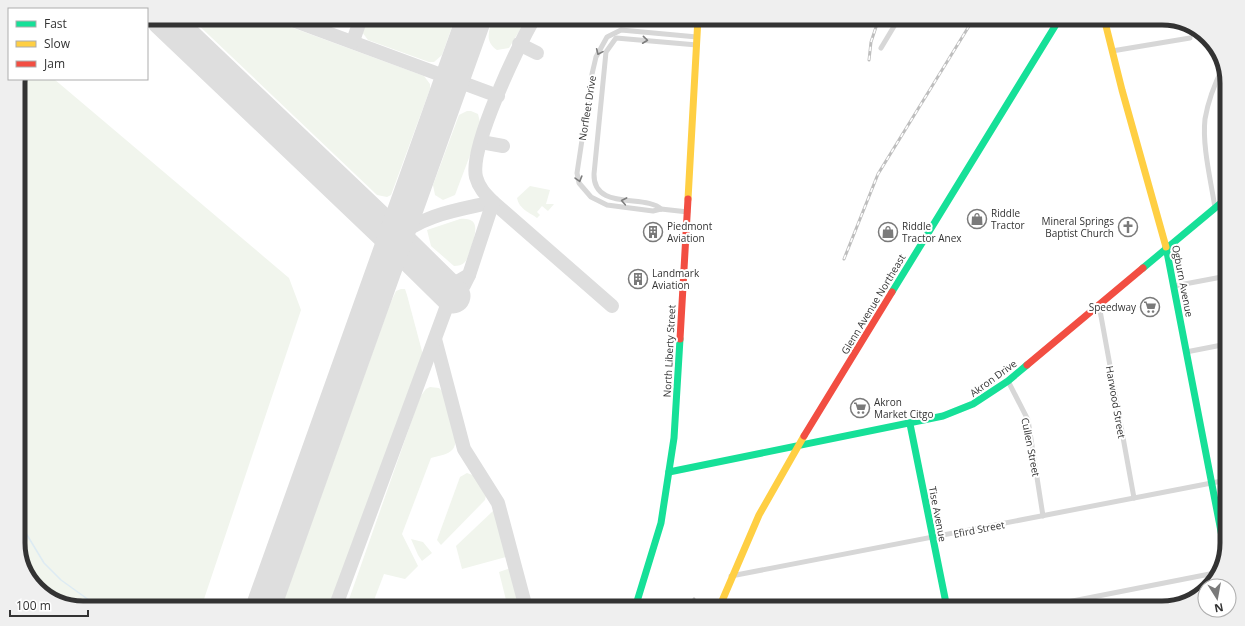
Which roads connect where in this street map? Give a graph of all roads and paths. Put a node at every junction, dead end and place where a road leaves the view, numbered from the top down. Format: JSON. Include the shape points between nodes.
{"nodes":[{"id":1,"x":698,"y":25,"type":"edge"},
{"id":2,"x":895,"y":25,"type":"edge"},
{"id":3,"x":1056,"y":25,"type":"edge"},
{"id":4,"x":1106,"y":25,"type":"edge"},
{"id":5,"x":624,"y":31,"type":"junction"},
{"id":6,"x":667,"y":34,"type":"junction"},
{"id":7,"x":697,"y":37,"type":"junction"},
{"id":8,"x":624,"y":38,"type":"junction"},
{"id":9,"x":1190,"y":38,"type":"dead end"},
{"id":10,"x":667,"y":42,"type":"junction"},
{"id":11,"x":697,"y":45,"type":"junction"},
{"id":12,"x":881,"y":48,"type":"dead end"},
{"id":13,"x":1112,"y":51,"type":"junction"},
{"id":14,"x":1220,"y":75,"type":"edge"},
{"id":15,"x":1220,"y":204,"type":"edge"},
{"id":16,"x":1215,"y":208,"type":"junction"},
{"id":17,"x":661,"y":209,"type":"junction"},
{"id":18,"x":688,"y":212,"type":"junction"},
{"id":19,"x":1167,"y":249,"type":"junction"},
{"id":20,"x":1220,"y":277,"type":"edge"},
{"id":21,"x":1174,"y":286,"type":"junction"},
{"id":22,"x":1099,"y":305,"type":"junction"},
{"id":23,"x":1220,"y":345,"type":"edge"},
{"id":24,"x":1186,"y":352,"type":"junction"},
{"id":25,"x":1008,"y":381,"type":"junction"},
{"id":26,"x":910,"y":424,"type":"junction"},
{"id":27,"x":796,"y":448,"type":"junction"},
{"id":28,"x":669,"y":472,"type":"junction"},
{"id":29,"x":1220,"y":481,"type":"edge"},
{"id":30,"x":1211,"y":483,"type":"junction"},
{"id":31,"x":1134,"y":498,"type":"junction"},
{"id":32,"x":1043,"y":516,"type":"junction"},
{"id":33,"x":1220,"y":527,"type":"edge"},
{"id":34,"x":933,"y":538,"type":"junction"},
{"id":35,"x":1211,"y":574,"type":"edge"},
{"id":36,"x":731,"y":576,"type":"junction"},
{"id":37,"x":636,"y":601,"type":"edge"},
{"id":38,"x":722,"y":601,"type":"edge"},
{"id":39,"x":946,"y":601,"type":"edge"},
{"id":40,"x":1073,"y":601,"type":"edge"}],
"edges":[{"from":1,"to":7,"type":"street","name":"North Liberty Street"},
{"from":2,"to":12,"type":"street"},
{"from":3,"to":27,"type":"street","name":"Glenn Avenue Northeast"},
{"from":4,"to":13,"type":"street","name":"Ogburn Avenue"},
{"from":5,"to":6,"type":"street","name":"Norfleet Drive"},
{"from":5,"to":8,"type":"street"},
{"from":5,"to":17,"type":"street","name":"Norfleet Drive","one_way":true,"via":[[607,38],[596,57],[577,178],[595,201],[642,210]]},
{"from":6,"to":7,"type":"street","name":"Norfleet Drive"},
{"from":6,"to":10,"type":"street"},
{"from":7,"to":11,"type":"street","name":"North Liberty Street"},
{"from":8,"to":10,"type":"street","one_way":true},
{"from":17,"to":8,"type":"street","name":"Norfleet Drive","one_way":true,"via":[[605,195],[598,188],[594,178],[606,52],[616,38]]},
{"from":9,"to":13,"type":"street"},
{"from":10,"to":11,"type":"street"},
{"from":11,"to":18,"type":"street","name":"North Liberty Street"},
{"from":13,"to":19,"type":"street","name":"Ogburn Avenue"},
{"from":14,"to":16,"type":"street","via":[[1210,98],[1205,121]]},
{"from":15,"to":16,"type":"street","name":"Akron Drive"},
{"from":16,"to":19,"type":"street","name":"Akron Drive"},
{"from":17,"to":18,"type":"street","name":"Norfleet Drive"},
{"from":18,"to":28,"type":"street","name":"North Liberty Street","via":[[674,438]]},
{"from":19,"to":21,"type":"street","name":"Ogburn Avenue"},
{"from":19,"to":22,"type":"street","name":"Akron Drive"},
{"from":20,"to":21,"type":"street"},
{"from":21,"to":24,"type":"street","name":"Ogburn Avenue"},
{"from":22,"to":25,"type":"street","name":"Akron Drive"},
{"from":22,"to":31,"type":"street","name":"Harwood Street"},
{"from":23,"to":24,"type":"street"},
{"from":24,"to":30,"type":"street","name":"Ogburn Avenue"},
{"from":25,"to":26,"type":"street","name":"Akron Drive","via":[[973,404],[943,416]]},
{"from":25,"to":32,"type":"street","name":"Cullen Street","via":[[1028,420]]},
{"from":26,"to":27,"type":"street","name":"Akron Drive"},
{"from":26,"to":34,"type":"street","name":"Tise Avenue"},
{"from":27,"to":28,"type":"street","name":"Akron Drive"},
{"from":27,"to":36,"type":"street","name":"Glenn Avenue Northeast","via":[[759,515]]},
{"from":28,"to":37,"type":"street","name":"North Liberty Street","via":[[661,523]]},
{"from":29,"to":30,"type":"street","name":"Efird Street"},
{"from":30,"to":31,"type":"street","name":"Efird Street"},
{"from":30,"to":33,"type":"street","name":"Ogburn Avenue"},
{"from":31,"to":32,"type":"street","name":"Efird Street"},
{"from":32,"to":34,"type":"street","name":"Efird Street"},
{"from":34,"to":36,"type":"street","name":"Efird Street"},
{"from":34,"to":39,"type":"street","name":"Tise Avenue"},
{"from":35,"to":40,"type":"street"},
{"from":36,"to":38,"type":"street","name":"Glenn Avenue Northeast"}]}
